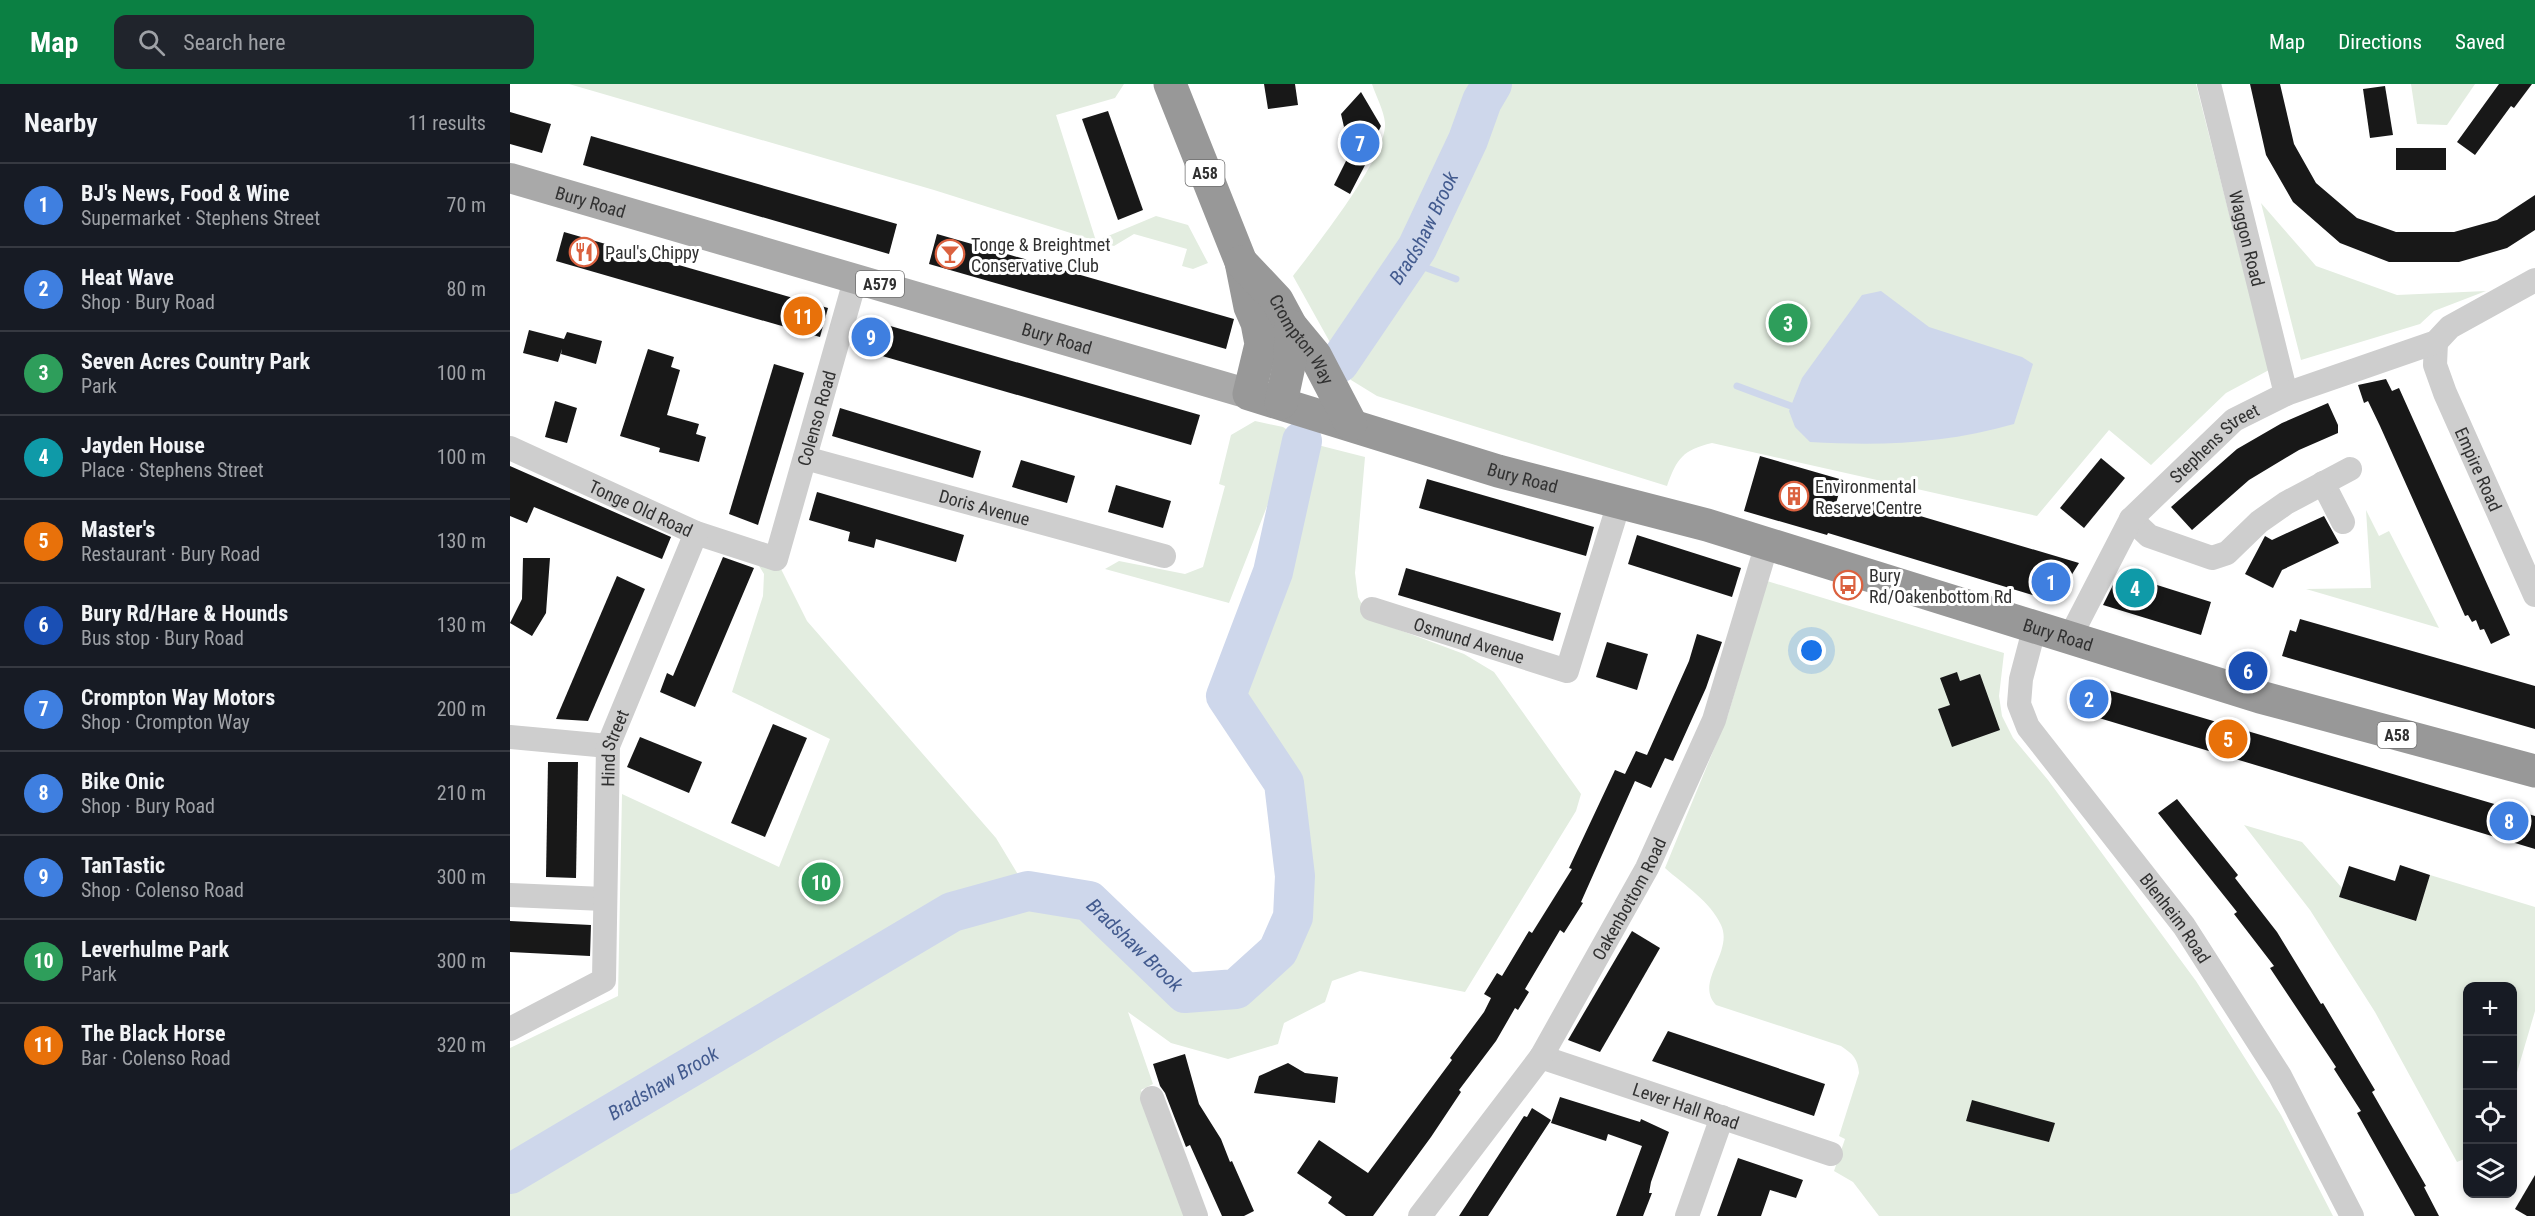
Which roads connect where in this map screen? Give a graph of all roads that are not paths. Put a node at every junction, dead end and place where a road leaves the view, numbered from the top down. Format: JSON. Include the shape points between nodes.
{"nodes":[{"id":1,"x":1170,"y":84,"type":"edge"},
{"id":2,"x":2209,"y":84,"type":"edge"},
{"id":3,"x":510,"y":178,"type":"edge"},
{"id":4,"x":1241,"y":262,"type":"junction"},
{"id":5,"x":856,"y":277,"type":"junction"},
{"id":6,"x":2535,"y":280,"type":"edge"},
{"id":7,"x":1291,"y":326,"type":"junction"},
{"id":8,"x":2436,"y":342,"type":"junction"},
{"id":9,"x":1249,"y":394,"type":"junction"},
{"id":10,"x":2286,"y":394,"type":"junction"},
{"id":11,"x":1281,"y":403,"type":"junction"},
{"id":12,"x":1351,"y":424,"type":"junction"},
{"id":13,"x":510,"y":448,"type":"edge"},
{"id":14,"x":805,"y":458,"type":"junction"},
{"id":15,"x":2350,"y":469,"type":"dead end"},
{"id":16,"x":2323,"y":483,"type":"junction"},
{"id":17,"x":1619,"y":503,"type":"junction"},
{"id":18,"x":2131,"y":519,"type":"junction"},
{"id":19,"x":2343,"y":522,"type":"dead end"},
{"id":20,"x":696,"y":533,"type":"junction"},
{"id":21,"x":1767,"y":544,"type":"junction"},
{"id":22,"x":2525,"y":554,"type":"edge"},
{"id":23,"x":1164,"y":556,"type":"dead end"},
{"id":24,"x":776,"y":559,"type":"joint"},
{"id":25,"x":2535,"y":595,"type":"edge"},
{"id":26,"x":1372,"y":609,"type":"dead end"},
{"id":27,"x":2035,"y":626,"type":"junction"},
{"id":28,"x":2070,"y":637,"type":"junction"},
{"id":29,"x":510,"y":737,"type":"edge"},
{"id":30,"x":608,"y":746,"type":"junction"},
{"id":31,"x":2535,"y":771,"type":"edge"},
{"id":32,"x":510,"y":895,"type":"edge"},
{"id":33,"x":604,"y":899,"type":"junction"},
{"id":34,"x":510,"y":1029,"type":"edge"},
{"id":35,"x":1541,"y":1057,"type":"junction"},
{"id":36,"x":1152,"y":1098,"type":"dead end"},
{"id":37,"x":1722,"y":1117,"type":"junction"},
{"id":38,"x":1831,"y":1154,"type":"dead end"},
{"id":39,"x":1196,"y":1216,"type":"edge"},
{"id":40,"x":1420,"y":1216,"type":"edge"},
{"id":41,"x":1688,"y":1216,"type":"edge"},
{"id":42,"x":2352,"y":1216,"type":"edge"}],
"edges":[{"from":1,"to":4,"type":"highway","name":"Crompton Way","number":"A58"},
{"from":2,"to":10,"type":"street","name":"Waggon Road"},
{"from":3,"to":5,"type":"main road","name":"Bury Road","number":"A579"},
{"from":4,"to":7,"type":"highway","name":"Crompton Way","number":"A58","via":[[1277,300]]},
{"from":4,"to":9,"type":"highway","name":"Crompton Way","number":"A58","via":[[1261,344]]},
{"from":5,"to":9,"type":"main road","name":"Bury Road","number":"A579"},
{"from":5,"to":14,"type":"street","name":"Colenso Road"},
{"from":6,"to":8,"type":"street","via":[[2450,327]]},
{"from":7,"to":11,"type":"highway","via":[[1290,361]]},
{"from":7,"to":12,"type":"highway","name":"Crompton Way","number":"A58","via":[[1315,355]]},
{"from":8,"to":10,"type":"street","name":"Stephens Street"},
{"from":8,"to":22,"type":"street","name":"Empire Road","via":[[2435,365],[2445,393]]},
{"from":9,"to":11,"type":"highway","name":"Bury Road","number":"A58"},
{"from":10,"to":18,"type":"street","name":"Stephens Street","via":[[2234,420]]},
{"from":11,"to":12,"type":"highway","name":"Bury Road","number":"A58"},
{"from":12,"to":17,"type":"highway","name":"Bury Road","number":"A58","via":[[1498,471]]},
{"from":13,"to":20,"type":"street","name":"Tonge Old Road"},
{"from":14,"to":23,"type":"street","name":"Doris Avenue"},
{"from":14,"to":24,"type":"street","name":"Colenso Road"},
{"from":15,"to":16,"type":"street"},
{"from":16,"to":18,"type":"street","via":[[2259,522],[2227,553],[2212,558],[2149,536]]},
{"from":16,"to":19,"type":"street"},
{"from":17,"to":21,"type":"highway","name":"Bury Road","number":"A58"},
{"from":17,"to":26,"type":"street","name":"Osmund Avenue","via":[[1567,671]]},
{"from":18,"to":28,"type":"street","name":"Stephens Street"},
{"from":20,"to":24,"type":"street","name":"Tonge Old Road"},
{"from":20,"to":30,"type":"street","name":"Hind Street"},
{"from":21,"to":27,"type":"highway","name":"Bury Road","number":"A58"},
{"from":21,"to":35,"type":"street","name":"Oakenbottom Road","via":[[1714,720],[1647,868]]},
{"from":22,"to":25,"type":"street","name":"Empire Road"},
{"from":27,"to":28,"type":"highway","name":"Bury Road","number":"A58"},
{"from":27,"to":42,"type":"street","name":"Blenheim Road","via":[[2021,679],[2019,704],[2028,727],[2184,926],[2280,1076]]},
{"from":28,"to":31,"type":"highway","name":"Bury Road","number":"A58","via":[[2260,697]]},
{"from":29,"to":30,"type":"street"},
{"from":30,"to":33,"type":"street","name":"Hind Street"},
{"from":32,"to":33,"type":"street"},
{"from":33,"to":34,"type":"street","name":"Hind Street","via":[[604,980]]},
{"from":35,"to":37,"type":"street","name":"Lever Hall Road"},
{"from":35,"to":40,"type":"street","name":"Oakenbottom Road"},
{"from":36,"to":39,"type":"street"},
{"from":37,"to":38,"type":"street","name":"Lever Hall Road"},
{"from":37,"to":41,"type":"street"}]}
